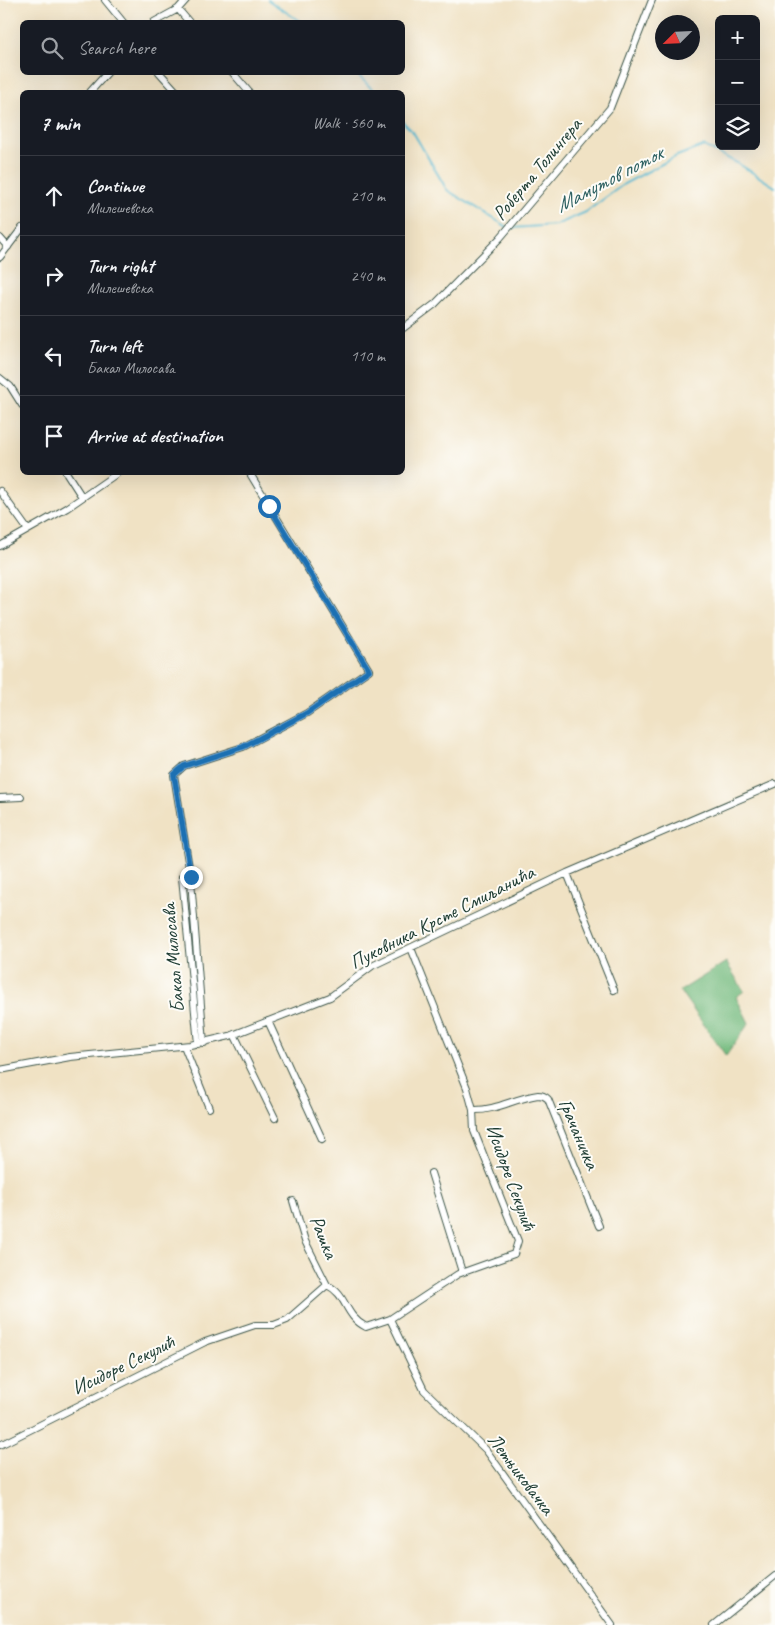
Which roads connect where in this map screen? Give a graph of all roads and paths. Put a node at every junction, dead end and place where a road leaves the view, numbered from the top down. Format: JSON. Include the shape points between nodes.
{"nodes":[{"id":1,"x":105,"y":0,"type":"edge"},
{"id":2,"x":186,"y":0,"type":"edge"},
{"id":3,"x":652,"y":0,"type":"edge"},
{"id":4,"x":178,"y":9,"type":"junction"},
{"id":5,"x":121,"y":20,"type":"edge"},
{"id":6,"x":158,"y":20,"type":"edge"},
{"id":7,"x":187,"y":20,"type":"edge"},
{"id":8,"x":105,"y":75,"type":"edge"},
{"id":9,"x":162,"y":75,"type":"edge"},
{"id":10,"x":235,"y":75,"type":"edge"},
{"id":11,"x":92,"y":90,"type":"edge"},
{"id":12,"x":175,"y":90,"type":"edge"},
{"id":13,"x":247,"y":90,"type":"edge"},
{"id":14,"x":20,"y":231,"type":"edge"},
{"id":15,"x":0,"y":238,"type":"edge"},
{"id":16,"x":8,"y":247,"type":"junction"},
{"id":17,"x":0,"y":257,"type":"edge"},
{"id":18,"x":405,"y":327,"type":"edge"},
{"id":19,"x":0,"y":378,"type":"edge"},
{"id":20,"x":20,"y":402,"type":"edge"},
{"id":21,"x":68,"y":475,"type":"edge"},
{"id":22,"x":115,"y":475,"type":"edge"},
{"id":23,"x":251,"y":475,"type":"edge"},
{"id":24,"x":0,"y":491,"type":"edge"},
{"id":25,"x":82,"y":497,"type":"junction"},
{"id":26,"x":28,"y":530,"type":"junction"},
{"id":27,"x":0,"y":546,"type":"edge"},
{"id":28,"x":775,"y":784,"type":"edge"},
{"id":29,"x":21,"y":797,"type":"dead end"},
{"id":30,"x":0,"y":798,"type":"edge"},
{"id":31,"x":567,"y":872,"type":"junction"},
{"id":32,"x":410,"y":948,"type":"junction"},
{"id":33,"x":614,"y":990,"type":"dead end"},
{"id":34,"x":268,"y":1021,"type":"junction"},
{"id":35,"x":234,"y":1034,"type":"junction"},
{"id":36,"x":201,"y":1044,"type":"junction"},
{"id":37,"x":184,"y":1046,"type":"junction"},
{"id":38,"x":0,"y":1070,"type":"edge"},
{"id":39,"x":209,"y":1108,"type":"dead end"},
{"id":40,"x":473,"y":1110,"type":"junction"},
{"id":41,"x":275,"y":1118,"type":"dead end"},
{"id":42,"x":322,"y":1139,"type":"dead end"},
{"id":43,"x":431,"y":1173,"type":"dead end"},
{"id":44,"x":293,"y":1201,"type":"dead end"},
{"id":45,"x":599,"y":1226,"type":"dead end"},
{"id":46,"x":462,"y":1272,"type":"junction"},
{"id":47,"x":327,"y":1285,"type":"junction"},
{"id":48,"x":390,"y":1318,"type":"junction"},
{"id":49,"x":0,"y":1446,"type":"edge"},
{"id":50,"x":775,"y":1576,"type":"edge"},
{"id":51,"x":612,"y":1625,"type":"edge"},
{"id":52,"x":714,"y":1625,"type":"edge"}],
"edges":[{"from":1,"to":5,"type":"street"},
{"from":2,"to":4,"type":"street"},
{"from":3,"to":18,"type":"street","name":"Роберта Толингера","via":[[610,108],[500,238],[435,304]]},
{"from":4,"to":6,"type":"street"},
{"from":4,"to":7,"type":"street"},
{"from":8,"to":11,"type":"street"},
{"from":9,"to":12,"type":"street"},
{"from":10,"to":13,"type":"street"},
{"from":14,"to":16,"type":"street"},
{"from":15,"to":16,"type":"street"},
{"from":16,"to":17,"type":"street"},
{"from":19,"to":20,"type":"street","via":[[10,386]]},
{"from":21,"to":25,"type":"street"},
{"from":22,"to":25,"type":"street"},
{"from":23,"to":36,"type":"street","name":"Бакал Милосава","via":[[369,670],[307,713],[243,747],[184,766],[174,775],[191,877],[182,877]]},
{"from":24,"to":26,"type":"street"},
{"from":25,"to":26,"type":"street"},
{"from":26,"to":27,"type":"street"},
{"from":28,"to":31,"type":"street","name":"Пуковника Крсте Смиљанића"},
{"from":29,"to":30,"type":"street"},
{"from":31,"to":32,"type":"street","name":"Пуковника Крсте Смиљанића"},
{"from":31,"to":33,"type":"street"},
{"from":32,"to":34,"type":"street","name":"Пуковника Крсте Смиљанића","via":[[372,966],[330,997]]},
{"from":32,"to":40,"type":"street","name":"Исидоре Секулић"},
{"from":34,"to":35,"type":"street","name":"Пуковника Крсте Смиљанића"},
{"from":34,"to":42,"type":"street"},
{"from":35,"to":36,"type":"street","name":"Пуковника Крсте Смиљанића"},
{"from":35,"to":41,"type":"street"},
{"from":36,"to":37,"type":"street","name":"Пуковника Крсте Смиљанића"},
{"from":37,"to":38,"type":"street","name":"Пуковника Крсте Смиљанића","via":[[70,1057]]},
{"from":37,"to":39,"type":"street"},
{"from":40,"to":45,"type":"street","name":"Грачаничка","via":[[498,1107],[537,1095],[548,1099]]},
{"from":40,"to":46,"type":"street","name":"Исидоре Секулић","via":[[474,1132],[518,1241],[514,1254]]},
{"from":43,"to":46,"type":"street"},
{"from":44,"to":47,"type":"street","name":"Рашка","via":[[305,1241]]},
{"from":46,"to":48,"type":"street","name":"Исидоре Секулић"},
{"from":47,"to":48,"type":"street","name":"Исидоре Секулић","via":[[337,1290],[354,1320],[366,1327]]},
{"from":47,"to":49,"type":"street","name":"Исидоре Секулић","via":[[287,1320],[274,1325],[254,1326],[205,1342]]},
{"from":48,"to":51,"type":"street","name":"Летњиковачка","via":[[424,1390],[486,1450]]},
{"from":50,"to":52,"type":"street"}]}
